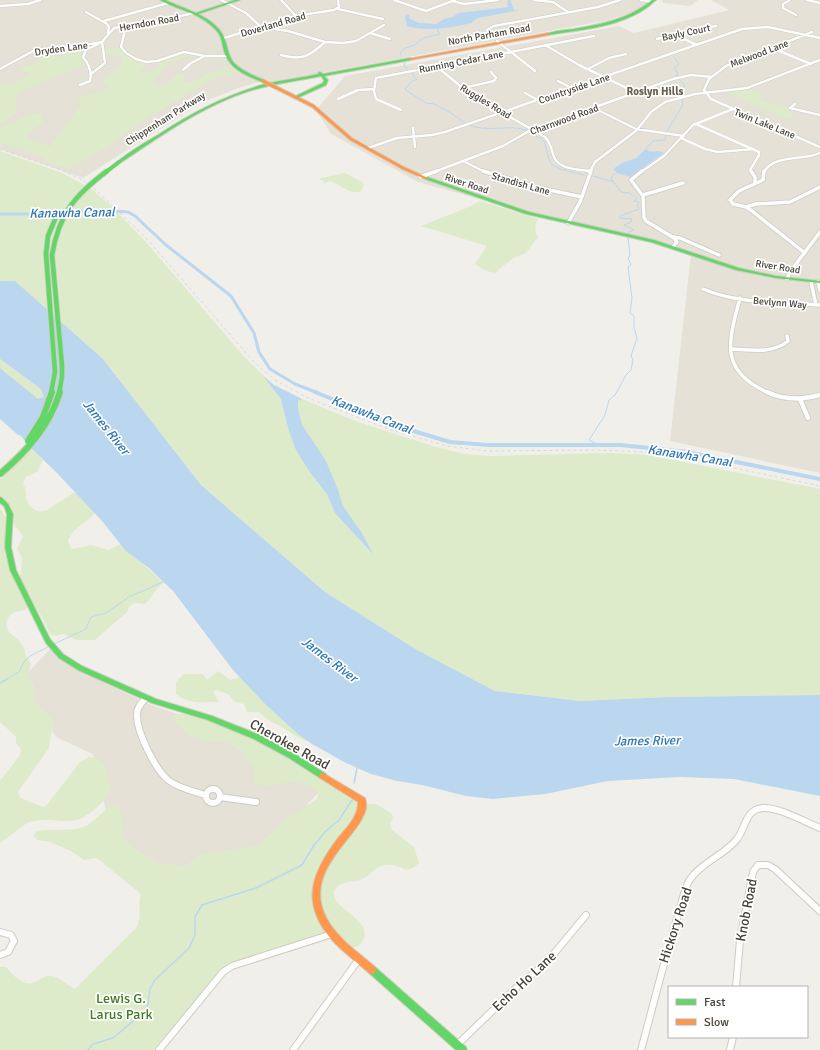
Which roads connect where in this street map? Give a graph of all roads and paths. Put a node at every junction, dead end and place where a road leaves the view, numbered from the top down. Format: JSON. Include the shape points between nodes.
{"nodes":[{"id":1,"x":40,"y":0,"type":"edge"},
{"id":2,"x":220,"y":0,"type":"edge"},
{"id":3,"x":238,"y":0,"type":"edge"},
{"id":4,"x":281,"y":0,"type":"edge"},
{"id":5,"x":338,"y":0,"type":"edge"},
{"id":6,"x":394,"y":0,"type":"edge"},
{"id":7,"x":456,"y":0,"type":"edge"},
{"id":8,"x":498,"y":0,"type":"edge"},
{"id":9,"x":534,"y":0,"type":"edge"},
{"id":10,"x":620,"y":0,"type":"edge"},
{"id":11,"x":641,"y":0,"type":"edge"},
{"id":12,"x":790,"y":0,"type":"edge"},
{"id":13,"x":807,"y":0,"type":"edge"},
{"id":14,"x":12,"y":1,"type":"edge"},
{"id":15,"x":165,"y":1,"type":"edge"},
{"id":16,"x":452,"y":1,"type":"junction"},
{"id":17,"x":552,"y":1,"type":"edge"},
{"id":18,"x":651,"y":1,"type":"edge"},
{"id":19,"x":228,"y":3,"type":"junction"},
{"id":20,"x":820,"y":3,"type":"edge"},
{"id":21,"x":15,"y":4,"type":"junction"},
{"id":22,"x":0,"y":6,"type":"edge"},
{"id":23,"x":338,"y":9,"type":"junction"},
{"id":24,"x":426,"y":11,"type":"junction"},
{"id":25,"x":86,"y":12,"type":"dead end"},
{"id":26,"x":568,"y":12,"type":"junction"},
{"id":27,"x":194,"y":13,"type":"junction"},
{"id":28,"x":426,"y":15,"type":"dead end"},
{"id":29,"x":796,"y":15,"type":"dead end"},
{"id":30,"x":296,"y":16,"type":"junction"},
{"id":31,"x":383,"y":19,"type":"dead end"},
{"id":32,"x":104,"y":21,"type":"junction"},
{"id":33,"x":140,"y":23,"type":"junction"},
{"id":34,"x":384,"y":25,"type":"dead end"},
{"id":35,"x":716,"y":26,"type":"dead end"},
{"id":36,"x":261,"y":27,"type":"junction"},
{"id":37,"x":812,"y":32,"type":"dead end"},
{"id":38,"x":108,"y":33,"type":"junction"},
{"id":39,"x":370,"y":33,"type":"junction"},
{"id":40,"x":677,"y":33,"type":"junction"},
{"id":41,"x":806,"y":35,"type":"junction"},
{"id":42,"x":594,"y":36,"type":"dead end"},
{"id":43,"x":224,"y":38,"type":"junction"},
{"id":44,"x":390,"y":38,"type":"dead end"},
{"id":45,"x":820,"y":38,"type":"edge"},
{"id":46,"x":657,"y":39,"type":"dead end"},
{"id":47,"x":496,"y":40,"type":"junction"},
{"id":48,"x":102,"y":42,"type":"junction"},
{"id":49,"x":325,"y":42,"type":"junction"},
{"id":50,"x":545,"y":45,"type":"junction"},
{"id":51,"x":697,"y":45,"type":"junction"},
{"id":52,"x":772,"y":48,"type":"junction"},
{"id":53,"x":511,"y":52,"type":"junction"},
{"id":54,"x":626,"y":54,"type":"dead end"},
{"id":55,"x":281,"y":55,"type":"dead end"},
{"id":56,"x":205,"y":56,"type":"junction"},
{"id":57,"x":228,"y":56,"type":"junction"},
{"id":58,"x":820,"y":60,"type":"edge"},
{"id":59,"x":811,"y":64,"type":"junction"},
{"id":60,"x":436,"y":66,"type":"junction"},
{"id":61,"x":0,"y":69,"type":"edge"},
{"id":62,"x":588,"y":69,"type":"junction"},
{"id":63,"x":183,"y":70,"type":"dead end"},
{"id":64,"x":535,"y":70,"type":"dead end"},
{"id":65,"x":491,"y":72,"type":"dead end"},
{"id":66,"x":91,"y":74,"type":"junction"},
{"id":67,"x":321,"y":74,"type":"junction"},
{"id":68,"x":605,"y":77,"type":"junction"},
{"id":69,"x":712,"y":77,"type":"junction"},
{"id":70,"x":558,"y":81,"type":"dead end"},
{"id":71,"x":80,"y":85,"type":"dead end"},
{"id":72,"x":463,"y":88,"type":"junction"},
{"id":73,"x":572,"y":88,"type":"junction"},
{"id":74,"x":374,"y":89,"type":"junction"},
{"id":75,"x":637,"y":92,"type":"junction"},
{"id":76,"x":705,"y":92,"type":"junction"},
{"id":77,"x":525,"y":93,"type":"dead end"},
{"id":78,"x":298,"y":98,"type":"junction"},
{"id":79,"x":338,"y":99,"type":"dead end"},
{"id":80,"x":538,"y":100,"type":"junction"},
{"id":81,"x":795,"y":104,"type":"dead end"},
{"id":82,"x":594,"y":108,"type":"junction"},
{"id":83,"x":733,"y":109,"type":"junction"},
{"id":84,"x":400,"y":110,"type":"dead end"},
{"id":85,"x":503,"y":112,"type":"junction"},
{"id":86,"x":820,"y":115,"type":"edge"},
{"id":87,"x":696,"y":124,"type":"junction"},
{"id":88,"x":413,"y":128,"type":"dead end"},
{"id":89,"x":534,"y":129,"type":"junction"},
{"id":90,"x":638,"y":129,"type":"junction"},
{"id":91,"x":415,"y":136,"type":"junction"},
{"id":92,"x":682,"y":137,"type":"junction"},
{"id":93,"x":415,"y":147,"type":"dead end"},
{"id":94,"x":820,"y":147,"type":"edge"},
{"id":95,"x":368,"y":148,"type":"junction"},
{"id":96,"x":754,"y":149,"type":"junction"},
{"id":97,"x":820,"y":153,"type":"edge"},
{"id":98,"x":463,"y":161,"type":"junction"},
{"id":99,"x":117,"y":162,"type":"junction"},
{"id":100,"x":590,"y":171,"type":"junction"},
{"id":101,"x":420,"y":177,"type":"junction"},
{"id":102,"x":683,"y":183,"type":"dead end"},
{"id":103,"x":755,"y":184,"type":"junction"},
{"id":104,"x":820,"y":187,"type":"edge"},
{"id":105,"x":643,"y":195,"type":"junction"},
{"id":106,"x":582,"y":197,"type":"junction"},
{"id":107,"x":746,"y":208,"type":"junction"},
{"id":108,"x":568,"y":223,"type":"junction"},
{"id":109,"x":820,"y":232,"type":"edge"},
{"id":110,"x":673,"y":237,"type":"junction"},
{"id":111,"x":673,"y":247,"type":"junction"},
{"id":112,"x":805,"y":253,"type":"junction"},
{"id":113,"x":720,"y":255,"type":"dead end"},
{"id":114,"x":787,"y":279,"type":"junction"},
{"id":115,"x":811,"y":282,"type":"junction"},
{"id":116,"x":819,"y":282,"type":"edge"},
{"id":117,"x":703,"y":289,"type":"dead end"},
{"id":118,"x":820,"y":290,"type":"edge"},
{"id":119,"x":740,"y":298,"type":"junction"},
{"id":120,"x":818,"y":305,"type":"edge"},
{"id":121,"x":787,"y":336,"type":"dead end"},
{"id":122,"x":731,"y":349,"type":"junction"},
{"id":123,"x":820,"y":395,"type":"edge"},
{"id":124,"x":800,"y":399,"type":"junction"},
{"id":125,"x":808,"y":418,"type":"dead end"},
{"id":126,"x":0,"y":468,"type":"edge"},
{"id":127,"x":0,"y":474,"type":"edge"},
{"id":128,"x":0,"y":499,"type":"edge"},
{"id":129,"x":146,"y":698,"type":"junction"},
{"id":130,"x":205,"y":795,"type":"junction"},
{"id":131,"x":220,"y":797,"type":"junction"},
{"id":132,"x":256,"y":802,"type":"dead end"},
{"id":133,"x":820,"y":828,"type":"edge"},
{"id":134,"x":820,"y":911,"type":"edge"},
{"id":135,"x":586,"y":915,"type":"dead end"},
{"id":136,"x":0,"y":932,"type":"edge"},
{"id":137,"x":332,"y":934,"type":"junction"},
{"id":138,"x":0,"y":955,"type":"edge"},
{"id":139,"x":359,"y":959,"type":"junction"},
{"id":140,"x":736,"y":986,"type":"edge"},
{"id":141,"x":732,"y":1038,"type":"edge"},
{"id":142,"x":457,"y":1045,"type":"junction"},
{"id":143,"x":159,"y":1050,"type":"edge"},
{"id":144,"x":294,"y":1050,"type":"edge"},
{"id":145,"x":463,"y":1050,"type":"edge"},
{"id":146,"x":641,"y":1050,"type":"edge"},
{"id":147,"x":730,"y":1050,"type":"edge"}],
"edges":[{"from":1,"to":21,"type":"street","via":[[28,4]]},
{"from":2,"to":19,"type":"street"},
{"from":3,"to":19,"type":"main road"},
{"from":4,"to":30,"type":"street"},
{"from":5,"to":23,"type":"street"},
{"from":6,"to":24,"type":"street"},
{"from":7,"to":16,"type":"street"},
{"from":8,"to":16,"type":"street","via":[[464,4]]},
{"from":9,"to":17,"type":"street"},
{"from":10,"to":26,"type":"street"},
{"from":11,"to":18,"type":"street"},
{"from":12,"to":29,"type":"street","via":[[783,4],[783,8]]},
{"from":13,"to":20,"type":"street"},
{"from":14,"to":21,"type":"street"},
{"from":15,"to":27,"type":"main road"},
{"from":15,"to":32,"type":"street"},
{"from":16,"to":24,"type":"street"},
{"from":17,"to":26,"type":"street"},
{"from":18,"to":47,"type":"main road","name":"North Parham Road","via":[[641,11],[620,19]]},
{"from":19,"to":27,"type":"main road"},
{"from":19,"to":36,"type":"street","via":[[246,13]]},
{"from":21,"to":22,"type":"street"},
{"from":23,"to":30,"type":"street","name":"Doverland Road"},
{"from":23,"to":31,"type":"street"},
{"from":24,"to":28,"type":"street"},
{"from":25,"to":32,"type":"street"},
{"from":26,"to":47,"type":"street","via":[[489,28],[487,32]]},
{"from":27,"to":33,"type":"street","name":"Herndon Road"},
{"from":27,"to":43,"type":"main road","via":[[212,24]]},
{"from":30,"to":36,"type":"street","name":"Doverland Road"},
{"from":32,"to":38,"type":"street","via":[[109,26]]},
{"from":33,"to":38,"type":"street","name":"Herndon Road","via":[[115,28]]},
{"from":33,"to":56,"type":"street","via":[[125,30],[121,45],[124,51],[136,59],[144,62],[155,61],[184,52]]},
{"from":34,"to":39,"type":"street"},
{"from":35,"to":40,"type":"street","name":"Bayly Court"},
{"from":36,"to":43,"type":"street","name":"Doverland Road"},
{"from":36,"to":49,"type":"street","via":[[288,30]]},
{"from":37,"to":41,"type":"street","name":"Melwood Lane"},
{"from":38,"to":48,"type":"street","name":"Herndon Road"},
{"from":39,"to":44,"type":"street"},
{"from":39,"to":49,"type":"street","via":[[351,42]]},
{"from":40,"to":46,"type":"street","name":"Bayly Court"},
{"from":40,"to":51,"type":"street"},
{"from":41,"to":45,"type":"street","name":"Countryside Lane"},
{"from":41,"to":51,"type":"street","name":"Countryside Lane","via":[[764,27],[746,28]]},
{"from":41,"to":52,"type":"street","name":"Melwood Lane"},
{"from":42,"to":50,"type":"street","name":"Running Cedar Lane"},
{"from":43,"to":57,"type":"main road"},
{"from":47,"to":53,"type":"street"},
{"from":47,"to":67,"type":"main road","name":"North Parham Road"},
{"from":48,"to":61,"type":"street","name":"Dryden Lane","via":[[35,50]]},
{"from":48,"to":66,"type":"street","via":[[105,63]]},
{"from":48,"to":66,"type":"street","name":"Herndon Road","via":[[84,52],[83,57],[89,64]]},
{"from":49,"to":55,"type":"street","via":[[307,57]]},
{"from":50,"to":53,"type":"street","name":"Running Cedar Lane"},
{"from":50,"to":62,"type":"street"},
{"from":51,"to":68,"type":"street","name":"Countryside Lane"},
{"from":52,"to":59,"type":"street"},
{"from":52,"to":69,"type":"street","name":"Melwood Lane","via":[[726,66]]},
{"from":53,"to":60,"type":"street","name":"Running Cedar Lane"},
{"from":53,"to":64,"type":"street"},
{"from":54,"to":62,"type":"street","via":[[609,58]]},
{"from":56,"to":57,"type":"street"},
{"from":56,"to":63,"type":"street"},
{"from":57,"to":78,"type":"main road","name":"River Road","bridge":true,"via":[[237,67]]},
{"from":58,"to":59,"type":"street"},
{"from":59,"to":76,"type":"street","via":[[747,88]]},
{"from":60,"to":72,"type":"street","name":"Ruggles Road"},
{"from":60,"to":74,"type":"street","name":"Running Cedar Lane","via":[[379,76],[375,80]]},
{"from":62,"to":68,"type":"street"},
{"from":65,"to":72,"type":"street","via":[[496,78],[494,81]]},
{"from":66,"to":71,"type":"street","via":[[90,81]]},
{"from":67,"to":78,"type":"main road","via":[[326,81],[325,84]]},
{"from":67,"to":99,"type":"main road","name":"Chippenham Parkway","via":[[260,86],[220,99]]},
{"from":68,"to":73,"type":"street","name":"Countryside Lane"},
{"from":68,"to":75,"type":"street"},
{"from":69,"to":75,"type":"street","name":"Charnwood Road","via":[[686,75]]},
{"from":69,"to":76,"type":"street","name":"Melwood Lane","via":[[706,85]]},
{"from":70,"to":73,"type":"street"},
{"from":72,"to":85,"type":"street","name":"Ruggles Road"},
{"from":73,"to":80,"type":"street","name":"Countryside Lane"},
{"from":74,"to":79,"type":"street","via":[[358,90]]},
{"from":74,"to":84,"type":"street","via":[[377,100]]},
{"from":75,"to":82,"type":"street","name":"Charnwood Road"},
{"from":76,"to":83,"type":"street","via":[[711,99]]},
{"from":76,"to":90,"type":"street","via":[[676,98],[659,105]]},
{"from":77,"to":80,"type":"street"},
{"from":78,"to":95,"type":"main road","name":"River Road","via":[[321,111],[344,134]]},
{"from":80,"to":85,"type":"street","name":"Countryside Lane"},
{"from":81,"to":86,"type":"street","via":[[790,108]]},
{"from":82,"to":89,"type":"street","name":"Charnwood Road"},
{"from":82,"to":90,"type":"street"},
{"from":83,"to":87,"type":"street","name":"Twin Lake Lane"},
{"from":83,"to":94,"type":"street","name":"Twin Lake Lane"},
{"from":85,"to":89,"type":"street","name":"Ruggles Road"},
{"from":85,"to":91,"type":"street","name":"Countryside Lane","via":[[442,133]]},
{"from":87,"to":92,"type":"street","name":"Twin Lake Lane"},
{"from":87,"to":96,"type":"street"},
{"from":88,"to":91,"type":"street"},
{"from":89,"to":98,"type":"street","name":"Charnwood Road","via":[[503,146]]},
{"from":89,"to":100,"type":"street","name":"Ruggles Road","via":[[550,141],[556,163],[568,168]]},
{"from":90,"to":92,"type":"street"},
{"from":90,"to":100,"type":"street","via":[[599,158]]},
{"from":91,"to":93,"type":"street"},
{"from":91,"to":95,"type":"street","name":"Countryside Lane","via":[[395,139]]},
{"from":92,"to":96,"type":"street","via":[[718,152]]},
{"from":92,"to":105,"type":"street","name":"Twin Lake Lane","via":[[664,156],[632,179],[633,184]]},
{"from":95,"to":101,"type":"main road","name":"River Road"},
{"from":96,"to":103,"type":"street","via":[[760,154],[750,170],[755,177]]},
{"from":97,"to":103,"type":"street","via":[[806,158],[783,159],[768,166],[764,171],[764,179]]},
{"from":98,"to":101,"type":"street","name":"Charnwood Road"},
{"from":98,"to":106,"type":"street","name":"Standish Lane","via":[[479,170],[512,180],[556,193]]},
{"from":99,"to":126,"type":"main road","bridge":true,"via":[[94,176],[74,193],[62,207],[50,229],[46,254],[55,372],[52,398],[34,432],[21,449]]},
{"from":99,"to":127,"type":"main road","bridge":true,"via":[[80,192],[67,208],[58,226],[52,255],[61,373],[59,396],[51,416],[39,435]]},
{"from":100,"to":106,"type":"street"},
{"from":101,"to":108,"type":"main road","name":"River Road","via":[[521,211]]},
{"from":102,"to":105,"type":"street"},
{"from":103,"to":107,"type":"street","via":[[738,191],[730,200],[733,204]]},
{"from":104,"to":107,"type":"street","via":[[790,202],[756,204]]},
{"from":105,"to":110,"type":"street","via":[[646,221]]},
{"from":106,"to":108,"type":"street"},
{"from":107,"to":112,"type":"street"},
{"from":108,"to":111,"type":"main road","name":"River Road"},
{"from":109,"to":112,"type":"street"},
{"from":110,"to":111,"type":"street","via":[[677,242]]},
{"from":110,"to":113,"type":"street"},
{"from":111,"to":114,"type":"main road","name":"River Road","via":[[734,268]]},
{"from":112,"to":114,"type":"street"},
{"from":114,"to":115,"type":"main road","name":"River Road"},
{"from":115,"to":116,"type":"main road","name":"River Road"},
{"from":115,"to":120,"type":"street"},
{"from":116,"to":118,"type":"street"},
{"from":117,"to":119,"type":"street","name":"Bevlynn Way"},
{"from":119,"to":120,"type":"street","name":"Bevlynn Way"},
{"from":119,"to":122,"type":"street","via":[[730,333]]},
{"from":121,"to":122,"type":"street","via":[[786,344],[770,349]]},
{"from":122,"to":124,"type":"street","via":[[736,370],[748,383],[774,395]]},
{"from":123,"to":124,"type":"street"},
{"from":124,"to":125,"type":"street"},
{"from":128,"to":129,"type":"main road","name":"Cherokee Road","via":[[10,514],[8,547],[13,570],[51,645],[73,664]]},
{"from":129,"to":130,"type":"street","via":[[139,707],[137,716],[156,766],[177,786]]},
{"from":129,"to":137,"type":"main road","name":"Cherokee Road","via":[[210,718],[258,737],[362,800],[365,807],[363,814],[330,854],[318,879],[316,898],[319,914]]},
{"from":130,"to":131,"type":"street","via":[[205,799],[210,803],[216,802]]},
{"from":130,"to":131,"type":"street","via":[[213,789],[220,792]]},
{"from":131,"to":132,"type":"street"},
{"from":133,"to":146,"type":"street","name":"Hickory Road","via":[[764,808],[750,814],[736,839],[690,879],[660,970]]},
{"from":134,"to":140,"type":"street","name":"Knob Road","via":[[775,869],[768,865],[758,865],[753,872],[740,940]]},
{"from":135,"to":142,"type":"street","name":"Echo Ho Lane","via":[[547,962]]},
{"from":136,"to":138,"type":"street","via":[[11,935],[14,941],[8,952]]},
{"from":137,"to":139,"type":"main road","name":"Cherokee Road"},
{"from":137,"to":143,"type":"street","via":[[232,966],[223,972]]},
{"from":139,"to":142,"type":"main road","name":"Cherokee Road"},
{"from":139,"to":144,"type":"street"},
{"from":141,"to":147,"type":"street"},
{"from":142,"to":145,"type":"main road","name":"Cherokee Road"}]}
